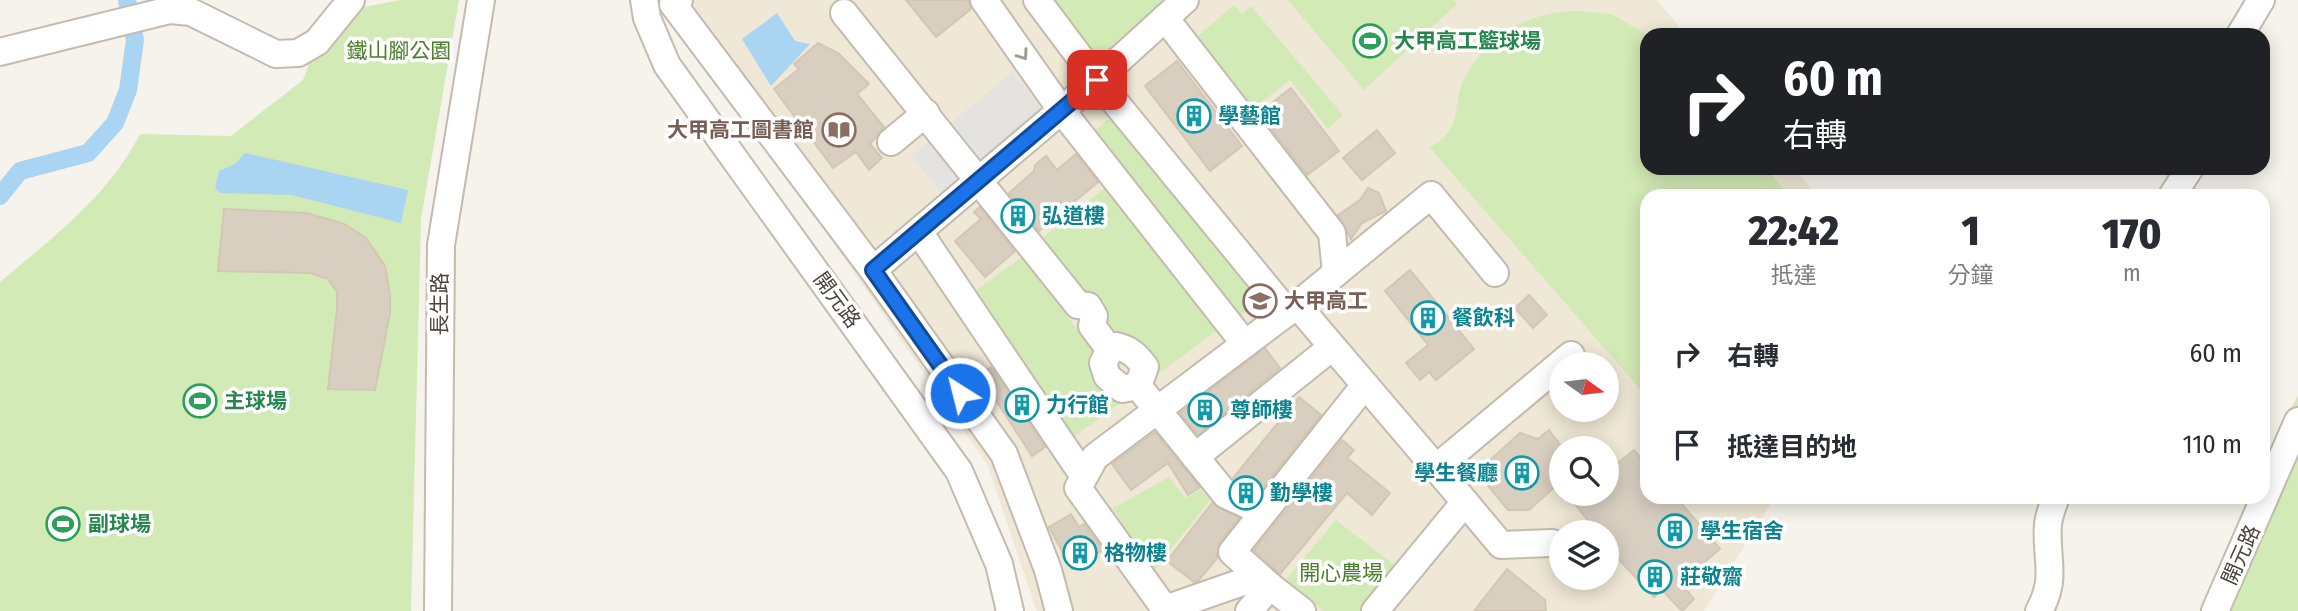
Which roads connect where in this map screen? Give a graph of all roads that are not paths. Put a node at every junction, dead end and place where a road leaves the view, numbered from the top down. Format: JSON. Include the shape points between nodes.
{"nodes":[{"id":1,"x":351,"y":0,"type":"edge"},
{"id":2,"x":481,"y":0,"type":"edge"},
{"id":3,"x":644,"y":0,"type":"edge"},
{"id":4,"x":679,"y":0,"type":"edge"},
{"id":5,"x":984,"y":0,"type":"edge"},
{"id":6,"x":1037,"y":0,"type":"edge"},
{"id":7,"x":1185,"y":0,"type":"edge"},
{"id":8,"x":2261,"y":0,"type":"edge"},
{"id":9,"x":844,"y":13,"type":"dead end"},
{"id":10,"x":1165,"y":18,"type":"junction"},
{"id":11,"x":2244,"y":28,"type":"edge"},
{"id":12,"x":0,"y":51,"type":"edge"},
{"id":13,"x":1097,"y":80,"type":"junction"},
{"id":14,"x":1062,"y":111,"type":"junction"},
{"id":15,"x":926,"y":113,"type":"junction"},
{"id":16,"x":891,"y":142,"type":"dead end"},
{"id":17,"x":980,"y":180,"type":"junction"},
{"id":18,"x":919,"y":232,"type":"junction"},
{"id":19,"x":873,"y":270,"type":"junction"},
{"id":20,"x":1495,"y":272,"type":"dead end"},
{"id":21,"x":1336,"y":273,"type":"junction"},
{"id":22,"x":1292,"y":309,"type":"junction"},
{"id":23,"x":1245,"y":344,"type":"junction"},
{"id":24,"x":1332,"y":347,"type":"junction"},
{"id":25,"x":1549,"y":373,"type":"edge"},
{"id":26,"x":1365,"y":385,"type":"junction"},
{"id":27,"x":1157,"y":409,"type":"junction"},
{"id":28,"x":2298,"y":421,"type":"edge"},
{"id":29,"x":1195,"y":457,"type":"junction"},
{"id":30,"x":1436,"y":468,"type":"junction"},
{"id":31,"x":1083,"y":475,"type":"junction"},
{"id":32,"x":2270,"y":485,"type":"edge"},
{"id":33,"x":1465,"y":502,"type":"junction"},
{"id":34,"x":2054,"y":504,"type":"edge"},
{"id":35,"x":2262,"y":504,"type":"edge"},
{"id":36,"x":1263,"y":512,"type":"junction"},
{"id":37,"x":1549,"y":543,"type":"edge"},
{"id":38,"x":1270,"y":586,"type":"junction"},
{"id":39,"x":438,"y":611,"type":"edge"},
{"id":40,"x":1010,"y":611,"type":"edge"},
{"id":41,"x":1059,"y":611,"type":"edge"},
{"id":42,"x":1249,"y":611,"type":"edge"},
{"id":43,"x":1303,"y":611,"type":"edge"},
{"id":44,"x":1375,"y":611,"type":"edge"},
{"id":45,"x":2039,"y":611,"type":"edge"},
{"id":46,"x":2215,"y":611,"type":"edge"}],
"edges":[{"from":1,"to":12,"type":"street","via":[[317,42],[298,53],[276,54],[191,12],[170,10]]},
{"from":2,"to":39,"type":"street","name":"長生路","via":[[441,245]]},
{"from":3,"to":40,"type":"street","name":"開元路","via":[[667,65],[959,471],[999,564]]},
{"from":4,"to":19,"type":"street","via":[[673,4]]},
{"from":5,"to":14,"type":"street","one_way":true},
{"from":6,"to":13,"type":"street"},
{"from":7,"to":10,"type":"street"},
{"from":8,"to":11,"type":"street"},
{"from":9,"to":15,"type":"street"},
{"from":10,"to":13,"type":"street"},
{"from":10,"to":21,"type":"street","via":[[1332,233]]},
{"from":13,"to":14,"type":"street"},
{"from":13,"to":22,"type":"street"},
{"from":14,"to":17,"type":"street"},
{"from":14,"to":23,"type":"street"},
{"from":15,"to":16,"type":"street"},
{"from":15,"to":17,"type":"street"},
{"from":17,"to":18,"type":"street"},
{"from":17,"to":27,"type":"street","via":[[1110,350],[1103,363],[1107,376],[1122,390],[1138,386]]},
{"from":18,"to":19,"type":"street"},
{"from":18,"to":31,"type":"street"},
{"from":19,"to":41,"type":"street","via":[[1004,454]]},
{"from":20,"to":21,"type":"street","via":[[1431,195]]},
{"from":21,"to":22,"type":"street"},
{"from":22,"to":23,"type":"street"},
{"from":22,"to":24,"type":"street"},
{"from":23,"to":27,"type":"street"},
{"from":24,"to":26,"type":"street"},
{"from":24,"to":29,"type":"street"},
{"from":25,"to":30,"type":"street"},
{"from":26,"to":30,"type":"street"},
{"from":26,"to":36,"type":"street"},
{"from":27,"to":29,"type":"street"},
{"from":27,"to":31,"type":"street","via":[[1096,457]]},
{"from":28,"to":32,"type":"street","name":"開元路"},
{"from":29,"to":36,"type":"street","via":[[1226,495]]},
{"from":30,"to":33,"type":"street"},
{"from":31,"to":38,"type":"street","via":[[1078,488],[1166,609],[1256,577]]},
{"from":33,"to":37,"type":"street","via":[[1502,545]]},
{"from":33,"to":44,"type":"street"},
{"from":34,"to":45,"type":"street","via":[[2048,524],[2050,582]]},
{"from":35,"to":46,"type":"street","name":"開元路"},
{"from":36,"to":38,"type":"street","via":[[1232,552]]},
{"from":38,"to":42,"type":"street"},
{"from":38,"to":43,"type":"street"}]}
